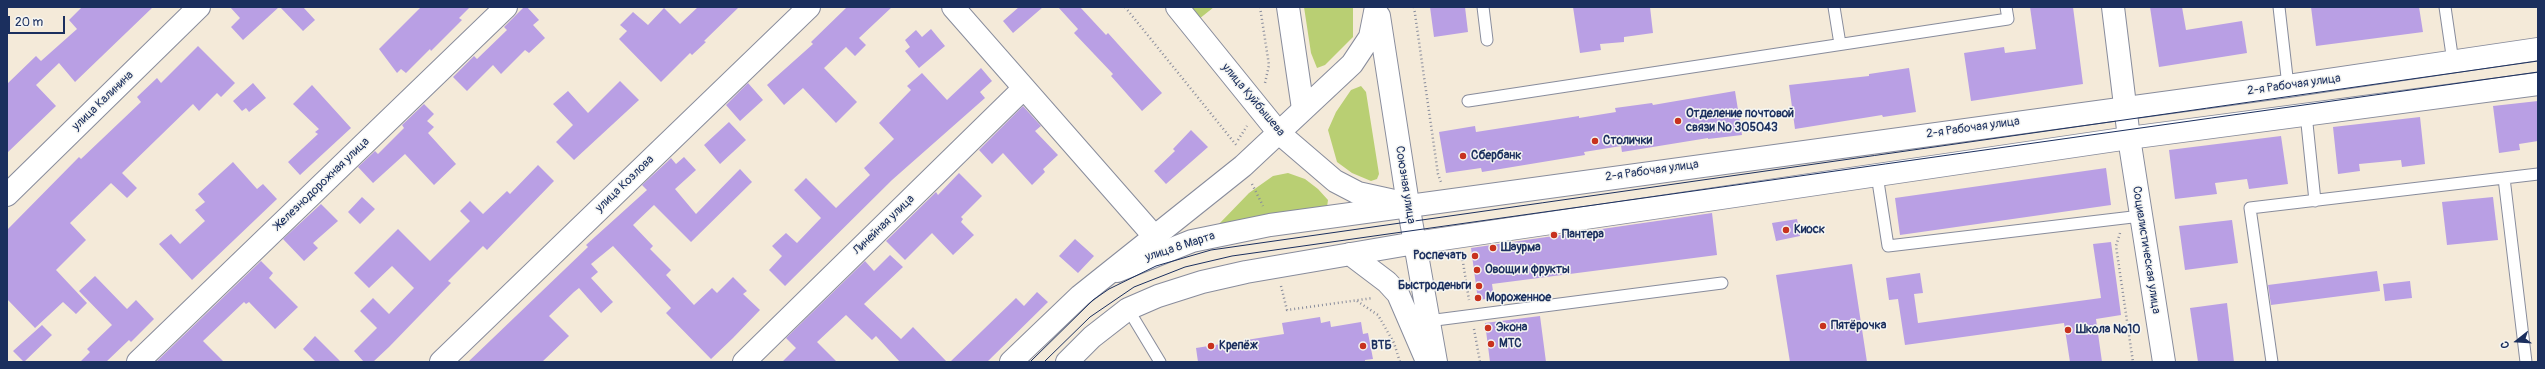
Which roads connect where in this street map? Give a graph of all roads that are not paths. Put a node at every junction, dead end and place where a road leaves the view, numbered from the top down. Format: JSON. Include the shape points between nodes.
{"nodes":[{"id":1,"x":199,"y":7,"type":"edge"},
{"id":2,"x":506,"y":7,"type":"edge"},
{"id":3,"x":810,"y":7,"type":"edge"},
{"id":4,"x":953,"y":7,"type":"edge"},
{"id":5,"x":1177,"y":7,"type":"edge"},
{"id":6,"x":1288,"y":7,"type":"edge"},
{"id":7,"x":1377,"y":7,"type":"edge"},
{"id":8,"x":1483,"y":7,"type":"edge"},
{"id":9,"x":1834,"y":7,"type":"edge"},
{"id":10,"x":2006,"y":7,"type":"edge"},
{"id":11,"x":2113,"y":7,"type":"edge"},
{"id":12,"x":2279,"y":7,"type":"edge"},
{"id":13,"x":2445,"y":7,"type":"edge"},
{"id":14,"x":1487,"y":40,"type":"dead end"},
{"id":15,"x":1840,"y":44,"type":"junction"},
{"id":16,"x":2538,"y":49,"type":"edge"},
{"id":17,"x":2453,"y":62,"type":"junction"},
{"id":18,"x":2538,"y":84,"type":"edge"},
{"id":19,"x":2288,"y":86,"type":"junction"},
{"id":20,"x":1024,"y":88,"type":"junction"},
{"id":21,"x":1468,"y":100,"type":"dead end"},
{"id":22,"x":2125,"y":108,"type":"junction"},
{"id":23,"x":1304,"y":109,"type":"junction"},
{"id":24,"x":2306,"y":114,"type":"junction"},
{"id":25,"x":1279,"y":133,"type":"junction"},
{"id":26,"x":2129,"y":138,"type":"junction"},
{"id":27,"x":2538,"y":174,"type":"edge"},
{"id":28,"x":1877,"y":175,"type":"junction"},
{"id":29,"x":2504,"y":178,"type":"junction"},
{"id":30,"x":7,"y":196,"type":"edge"},
{"id":31,"x":2315,"y":201,"type":"junction"},
{"id":32,"x":1408,"y":204,"type":"junction"},
{"id":33,"x":2132,"y":216,"type":"junction"},
{"id":34,"x":1154,"y":236,"type":"junction"},
{"id":35,"x":1415,"y":243,"type":"junction"},
{"id":36,"x":1350,"y":254,"type":"junction"},
{"id":37,"x":1101,"y":278,"type":"junction"},
{"id":38,"x":1722,"y":283,"type":"dead end"},
{"id":39,"x":1128,"y":309,"type":"junction"},
{"id":40,"x":1428,"y":321,"type":"junction"},
{"id":41,"x":138,"y":362,"type":"edge"},
{"id":42,"x":441,"y":362,"type":"edge"},
{"id":43,"x":744,"y":362,"type":"edge"},
{"id":44,"x":1011,"y":362,"type":"edge"},
{"id":45,"x":1067,"y":362,"type":"edge"},
{"id":46,"x":1160,"y":362,"type":"edge"},
{"id":47,"x":1427,"y":362,"type":"edge"},
{"id":48,"x":1436,"y":362,"type":"edge"},
{"id":49,"x":2164,"y":362,"type":"edge"},
{"id":50,"x":2272,"y":362,"type":"edge"},
{"id":51,"x":2526,"y":362,"type":"edge"}],
"edges":[{"from":1,"to":30,"type":"main road","name":"улица Калинина"},
{"from":2,"to":41,"type":"main road","name":"Железнодорожная улица"},
{"from":3,"to":42,"type":"main road","name":"улица Козлова"},
{"from":4,"to":20,"type":"main road"},
{"from":5,"to":25,"type":"main road","name":"улица Куйбышева"},
{"from":6,"to":23,"type":"main road"},
{"from":7,"to":23,"type":"main road","via":[[1370,37],[1352,64]]},
{"from":7,"to":32,"type":"main road","name":"Союзная улица"},
{"from":8,"to":14,"type":"lane"},
{"from":9,"to":15,"type":"lane"},
{"from":10,"to":15,"type":"lane","via":[[2008,19]]},
{"from":11,"to":22,"type":"main road","name":"Социалистическая улица"},
{"from":12,"to":19,"type":"lane"},
{"from":13,"to":17,"type":"lane"},
{"from":15,"to":21,"type":"lane"},
{"from":16,"to":17,"type":"main road","name":"2-я Рабочая улица"},
{"from":17,"to":19,"type":"main road","name":"2-я Рабочая улица"},
{"from":18,"to":24,"type":"main road"},
{"from":19,"to":22,"type":"main road","name":"2-я Рабочая улица"},
{"from":20,"to":34,"type":"main road"},
{"from":20,"to":43,"type":"main road","name":"Линейная улица"},
{"from":22,"to":26,"type":"main road","name":"Социалистическая улица"},
{"from":22,"to":32,"type":"main road","name":"2-я Рабочая улица"},
{"from":23,"to":25,"type":"main road"},
{"from":24,"to":26,"type":"main road"},
{"from":24,"to":31,"type":"lane"},
{"from":25,"to":32,"type":"main road","name":"улица Куйбышева","via":[[1335,181],[1358,193]]},
{"from":25,"to":34,"type":"main road","via":[[1243,166]]},
{"from":26,"to":28,"type":"main road"},
{"from":26,"to":33,"type":"main road","name":"Социалистическая улица"},
{"from":27,"to":29,"type":"lane"},
{"from":28,"to":33,"type":"lane","via":[[1888,246]]},
{"from":28,"to":35,"type":"main road"},
{"from":29,"to":31,"type":"lane"},
{"from":29,"to":51,"type":"lane"},
{"from":31,"to":50,"type":"lane","via":[[2250,208]]},
{"from":32,"to":35,"type":"main road","name":"Союзная улица"},
{"from":32,"to":37,"type":"main road","name":"улица 8 Марта","via":[[1270,225],[1192,241]]},
{"from":33,"to":49,"type":"main road","name":"Социалистическая улица"},
{"from":34,"to":37,"type":"main road"},
{"from":35,"to":36,"type":"main road"},
{"from":35,"to":40,"type":"main road","name":"Союзная улица"},
{"from":36,"to":39,"type":"main road","via":[[1202,282]]},
{"from":36,"to":47,"type":"main road","via":[[1398,294]]},
{"from":37,"to":44,"type":"main road","name":"улица 8 Марта"},
{"from":38,"to":40,"type":"lane"},
{"from":39,"to":45,"type":"main road","via":[[1092,337]]},
{"from":39,"to":46,"type":"lane"},
{"from":40,"to":48,"type":"main road","name":"Союзная улица"}]}
